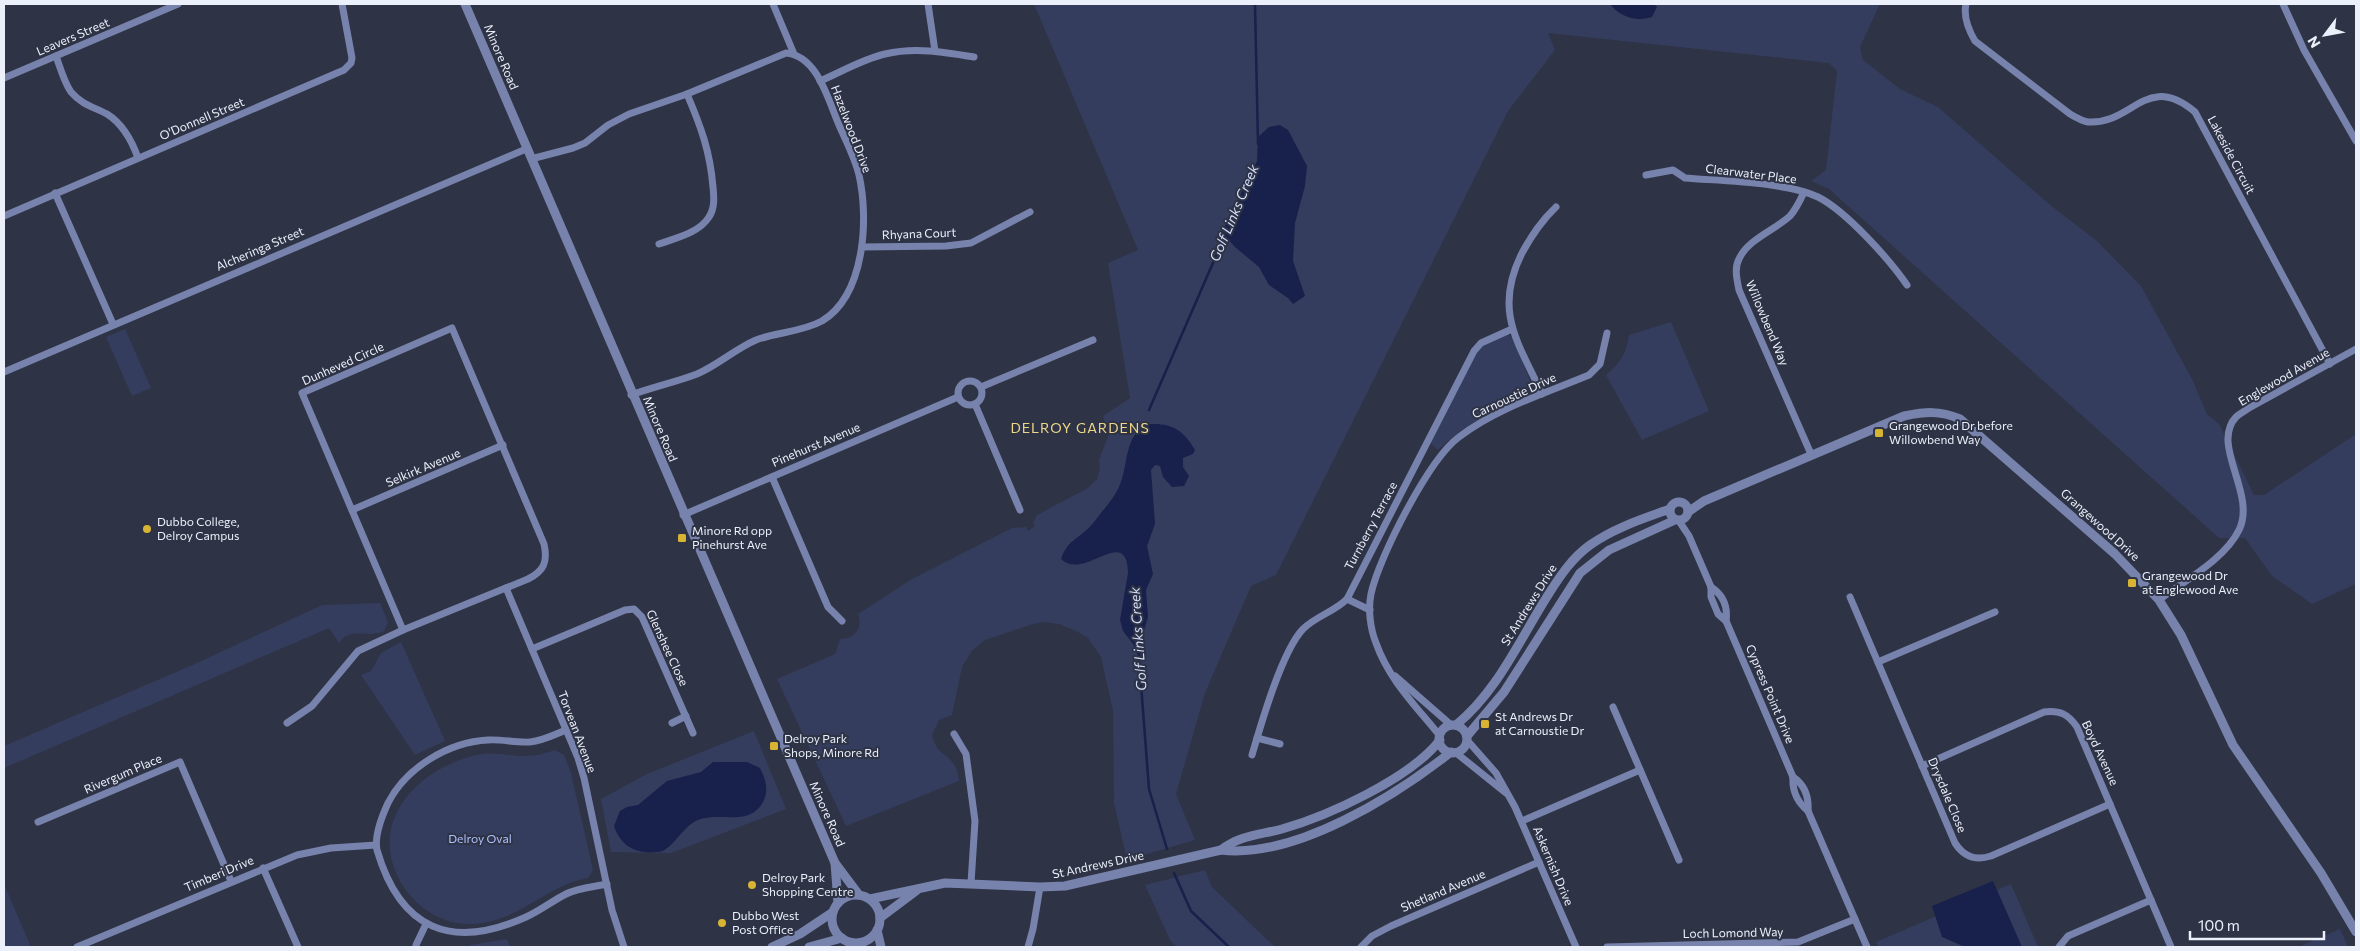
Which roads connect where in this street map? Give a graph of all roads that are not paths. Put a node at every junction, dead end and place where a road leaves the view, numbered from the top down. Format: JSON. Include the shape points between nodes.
{"nodes":[{"id":1,"x":178,"y":4,"type":"edge"},
{"id":2,"x":342,"y":4,"type":"edge"},
{"id":3,"x":465,"y":4,"type":"edge"},
{"id":4,"x":773,"y":4,"type":"edge"},
{"id":5,"x":928,"y":4,"type":"edge"},
{"id":6,"x":1966,"y":4,"type":"edge"},
{"id":7,"x":2283,"y":4,"type":"edge"},
{"id":8,"x":935,"y":51,"type":"junction"},
{"id":9,"x":794,"y":54,"type":"junction"},
{"id":10,"x":56,"y":56,"type":"junction"},
{"id":11,"x":974,"y":57,"type":"dead end"},
{"id":12,"x":4,"y":78,"type":"edge"},
{"id":13,"x":820,"y":81,"type":"junction"},
{"id":14,"x":687,"y":94,"type":"junction"},
{"id":15,"x":2356,"y":141,"type":"edge"},
{"id":16,"x":526,"y":149,"type":"junction"},
{"id":17,"x":138,"y":158,"type":"junction"},
{"id":18,"x":531,"y":159,"type":"junction"},
{"id":19,"x":1646,"y":175,"type":"dead end"},
{"id":20,"x":1804,"y":192,"type":"junction"},
{"id":21,"x":56,"y":193,"type":"junction"},
{"id":22,"x":1556,"y":207,"type":"dead end"},
{"id":23,"x":1030,"y":212,"type":"dead end"},
{"id":24,"x":4,"y":216,"type":"edge"},
{"id":25,"x":659,"y":244,"type":"dead end"},
{"id":26,"x":862,"y":248,"type":"junction"},
{"id":27,"x":1907,"y":285,"type":"dead end"},
{"id":28,"x":113,"y":324,"type":"junction"},
{"id":29,"x":1512,"y":328,"type":"junction"},
{"id":30,"x":1608,"y":333,"type":"dead end"},
{"id":31,"x":1093,"y":340,"type":"dead end"},
{"id":32,"x":2356,"y":349,"type":"edge"},
{"id":33,"x":2330,"y":364,"type":"junction"},
{"id":34,"x":4,"y":372,"type":"edge"},
{"id":35,"x":981,"y":387,"type":"junction"},
{"id":36,"x":1542,"y":394,"type":"junction"},
{"id":37,"x":632,"y":395,"type":"junction"},
{"id":38,"x":958,"y":397,"type":"junction"},
{"id":39,"x":975,"y":404,"type":"junction"},
{"id":40,"x":503,"y":445,"type":"junction"},
{"id":41,"x":1811,"y":454,"type":"junction"},
{"id":42,"x":772,"y":477,"type":"junction"},
{"id":43,"x":1670,"y":509,"type":"junction"},
{"id":44,"x":352,"y":510,"type":"junction"},
{"id":45,"x":1020,"y":510,"type":"dead end"},
{"id":46,"x":683,"y":514,"type":"junction"},
{"id":47,"x":1682,"y":515,"type":"junction"},
{"id":48,"x":506,"y":588,"type":"junction"},
{"id":49,"x":1850,"y":596,"type":"dead end"},
{"id":50,"x":1347,"y":599,"type":"junction"},
{"id":51,"x":2159,"y":600,"type":"junction"},
{"id":52,"x":1370,"y":610,"type":"junction"},
{"id":53,"x":1995,"y":612,"type":"dead end"},
{"id":54,"x":842,"y":622,"type":"dead end"},
{"id":55,"x":403,"y":630,"type":"junction"},
{"id":56,"x":532,"y":649,"type":"junction"},
{"id":57,"x":1878,"y":662,"type":"junction"},
{"id":58,"x":1392,"y":674,"type":"junction"},
{"id":59,"x":1613,"y":707,"type":"dead end"},
{"id":60,"x":686,"y":716,"type":"junction"},
{"id":61,"x":672,"y":723,"type":"dead end"},
{"id":62,"x":287,"y":724,"type":"dead end"},
{"id":63,"x":1454,"y":725,"type":"junction"},
{"id":64,"x":566,"y":730,"type":"junction"},
{"id":65,"x":692,"y":733,"type":"dead end"},
{"id":66,"x":954,"y":734,"type":"dead end"},
{"id":67,"x":1257,"y":738,"type":"junction"},
{"id":68,"x":1440,"y":738,"type":"junction"},
{"id":69,"x":1467,"y":738,"type":"junction"},
{"id":70,"x":1280,"y":744,"type":"dead end"},
{"id":71,"x":1453,"y":752,"type":"junction"},
{"id":72,"x":1252,"y":754,"type":"dead end"},
{"id":73,"x":1922,"y":766,"type":"junction"},
{"id":74,"x":1640,"y":770,"type":"junction"},
{"id":75,"x":1508,"y":795,"type":"junction"},
{"id":76,"x":2110,"y":804,"type":"junction"},
{"id":77,"x":1522,"y":821,"type":"junction"},
{"id":78,"x":38,"y":822,"type":"dead end"},
{"id":79,"x":376,"y":845,"type":"junction"},
{"id":80,"x":1222,"y":850,"type":"junction"},
{"id":81,"x":1679,"y":860,"type":"dead end"},
{"id":82,"x":1539,"y":862,"type":"junction"},
{"id":83,"x":835,"y":863,"type":"junction"},
{"id":84,"x":263,"y":868,"type":"junction"},
{"id":85,"x":232,"y":881,"type":"junction"},
{"id":86,"x":971,"y":883,"type":"junction"},
{"id":87,"x":607,"y":884,"type":"junction"},
{"id":88,"x":1040,"y":888,"type":"junction"},
{"id":89,"x":919,"y":890,"type":"junction"},
{"id":90,"x":859,"y":895,"type":"junction"},
{"id":91,"x":870,"y":899,"type":"junction"},
{"id":92,"x":2151,"y":900,"type":"junction"},
{"id":93,"x":838,"y":903,"type":"junction"},
{"id":94,"x":833,"y":912,"type":"junction"},
{"id":95,"x":880,"y":918,"type":"junction"},
{"id":96,"x":1855,"y":918,"type":"junction"},
{"id":97,"x":426,"y":924,"type":"junction"},
{"id":98,"x":877,"y":930,"type":"junction"},
{"id":99,"x":2356,"y":932,"type":"edge"},
{"id":100,"x":842,"y":938,"type":"junction"},
{"id":101,"x":416,"y":945,"type":"dead end"},
{"id":102,"x":856,"y":945,"type":"edge"},
{"id":103,"x":77,"y":947,"type":"edge"},
{"id":104,"x":298,"y":947,"type":"edge"},
{"id":105,"x":624,"y":947,"type":"edge"},
{"id":106,"x":772,"y":947,"type":"edge"},
{"id":107,"x":809,"y":947,"type":"edge"},
{"id":108,"x":881,"y":947,"type":"edge"},
{"id":109,"x":1028,"y":947,"type":"edge"},
{"id":110,"x":1361,"y":947,"type":"edge"},
{"id":111,"x":1576,"y":947,"type":"edge"},
{"id":112,"x":1607,"y":947,"type":"edge"},
{"id":113,"x":1867,"y":947,"type":"edge"},
{"id":114,"x":2059,"y":947,"type":"edge"},
{"id":115,"x":2171,"y":947,"type":"edge"}],
"edges":[{"from":1,"to":10,"type":"street","name":"Leavers Street"},
{"from":2,"to":17,"type":"street","name":"O'Donnell Street","via":[[352,58],[344,70]]},
{"from":3,"to":16,"type":"street","name":"Minore Road"},
{"from":4,"to":9,"type":"street"},
{"from":5,"to":8,"type":"street"},
{"from":6,"to":33,"type":"street","name":"Lakeside Circuit","via":[[1964,12],[1976,41],[2070,114],[2086,122],[2102,121],[2144,100],[2161,96],[2180,100],[2195,112]]},
{"from":7,"to":15,"type":"street","via":[[2304,50]]},
{"from":8,"to":11,"type":"street"},
{"from":8,"to":13,"type":"street","via":[[908,50],[883,54]]},
{"from":9,"to":13,"type":"street","name":"Hazelwood Drive","via":[[811,68]]},
{"from":9,"to":14,"type":"street","via":[[786,53]]},
{"from":10,"to":12,"type":"street","name":"Leavers Street"},
{"from":10,"to":17,"type":"street","via":[[71,92],[88,107],[107,114],[119,124],[133,142]]},
{"from":13,"to":26,"type":"street","name":"Hazelwood Drive","via":[[859,175]]},
{"from":14,"to":18,"type":"street","via":[[629,114],[585,143]]},
{"from":14,"to":25,"type":"street","via":[[706,138],[714,206],[698,228]]},
{"from":16,"to":18,"type":"street","name":"Minore Road"},
{"from":16,"to":28,"type":"street","name":"Alcheringa Street"},
{"from":17,"to":21,"type":"street","name":"O'Donnell Street"},
{"from":18,"to":37,"type":"street","name":"Minore Road"},
{"from":19,"to":20,"type":"street","name":"Clearwater Place","via":[[1673,170],[1685,178]]},
{"from":20,"to":27,"type":"street","name":"Clearwater Place","via":[[1832,207],[1888,258]]},
{"from":20,"to":41,"type":"street","name":"Willowbend Way","via":[[1789,216],[1747,248],[1738,260],[1736,275],[1739,290]]},
{"from":21,"to":24,"type":"street","name":"O'Donnell Street"},
{"from":21,"to":28,"type":"street"},
{"from":22,"to":29,"type":"street","via":[[1535,228],[1515,268],[1509,285],[1508,307]]},
{"from":23,"to":26,"type":"street","name":"Rhyana Court","via":[[971,243]]},
{"from":26,"to":37,"type":"street","name":"Hazelwood Drive","via":[[848,293],[837,309],[821,322],[755,341],[696,374]]},
{"from":28,"to":34,"type":"street","name":"Alcheringa Street"},
{"from":29,"to":36,"type":"street"},
{"from":29,"to":50,"type":"street","name":"Turnberry Terrace","via":[[1481,343],[1474,351]]},
{"from":30,"to":36,"type":"street","name":"Carnoustie Drive","via":[[1600,364],[1589,375]]},
{"from":31,"to":35,"type":"street"},
{"from":32,"to":33,"type":"street","name":"Englewood Avenue"},
{"from":33,"to":51,"type":"street","name":"Englewood Avenue","via":[[2236,417],[2229,432],[2228,448],[2241,486],[2243,519],[2239,530],[2228,548]]},
{"from":35,"to":38,"type":"street","via":[[972,380],[964,381],[959,387]]},
{"from":35,"to":39,"type":"street","via":[[982,396]]},
{"from":36,"to":52,"type":"street","name":"Carnoustie Drive","via":[[1472,428],[1439,457],[1380,565],[1370,596]]},
{"from":37,"to":46,"type":"street","name":"Minore Road"},
{"from":38,"to":39,"type":"street","via":[[964,404]]},
{"from":38,"to":42,"type":"street","name":"Pinehurst Avenue"},
{"from":39,"to":45,"type":"street"},
{"from":40,"to":44,"type":"street","name":"Selkirk Avenue"},
{"from":40,"to":44,"type":"street","name":"Dunheved Circle","via":[[452,328],[319,385],[302,393]]},
{"from":40,"to":48,"type":"street","name":"Dunheved Circle","via":[[546,553],[541,571]]},
{"from":41,"to":47,"type":"street","name":"Grangewood Drive","via":[[1704,501]]},
{"from":41,"to":51,"type":"street","name":"Grangewood Drive","via":[[1904,416],[1930,411],[1946,413],[1960,419],[1995,448],[2115,554]]},
{"from":42,"to":46,"type":"street","name":"Pinehurst Avenue"},
{"from":42,"to":54,"type":"street","via":[[828,606]]},
{"from":43,"to":47,"type":"street","via":[[1670,515]]},
{"from":43,"to":47,"type":"street","name":"St Andrews Drive","via":[[1676,503]]},
{"from":43,"to":63,"type":"street","name":"St Andrews Drive","via":[[1613,531],[1579,554],[1558,578],[1492,685],[1470,713]]},
{"from":44,"to":55,"type":"street","name":"Dunheved Circle"},
{"from":46,"to":83,"type":"street","name":"Minore Road"},
{"from":47,"to":69,"type":"street","name":"St Andrews Drive","via":[[1609,550],[1584,568],[1504,692]]},
{"from":47,"to":96,"type":"street","name":"Cypress Point Drive","via":[[1711,587],[1711,597],[1718,614],[1726,621],[1793,777],[1792,787],[1800,804],[1808,810]]},
{"from":48,"to":55,"type":"street","name":"Dunheved Circle"},
{"from":48,"to":56,"type":"street","name":"Torvean Avenue"},
{"from":49,"to":57,"type":"street","name":"Drysdale Close"},
{"from":50,"to":52,"type":"street"},
{"from":50,"to":67,"type":"street","name":"Turnberry Terrace","via":[[1309,624],[1294,641]]},
{"from":51,"to":99,"type":"street","name":"Grangewood Drive","via":[[2193,659],[2233,745],[2321,873]]},
{"from":52,"to":58,"type":"street","name":"Carnoustie Drive","via":[[1375,642]]},
{"from":53,"to":57,"type":"street"},
{"from":55,"to":62,"type":"street","via":[[358,651],[312,706]]},
{"from":56,"to":60,"type":"street","name":"Glenshee Close","via":[[634,608],[642,617]]},
{"from":56,"to":64,"type":"street","name":"Torvean Avenue"},
{"from":57,"to":73,"type":"street","name":"Drysdale Close"},
{"from":58,"to":63,"type":"street","name":"Carnoustie Drive"},
{"from":58,"to":68,"type":"street","name":"Carnoustie Drive","via":[[1402,692]]},
{"from":59,"to":74,"type":"street"},
{"from":60,"to":61,"type":"street"},
{"from":60,"to":65,"type":"street","name":"Glenshee Close"},
{"from":63,"to":68,"type":"street","via":[[1444,729]]},
{"from":63,"to":69,"type":"street","via":[[1463,729]]},
{"from":64,"to":79,"type":"street","via":[[530,742],[476,742],[425,762],[402,781],[392,795]]},
{"from":64,"to":87,"type":"street","name":"Torvean Avenue","via":[[584,778]]},
{"from":66,"to":86,"type":"street","via":[[966,754],[975,821]]},
{"from":67,"to":70,"type":"street"},
{"from":67,"to":72,"type":"street","name":"Turnberry Terrace"},
{"from":68,"to":71,"type":"street","via":[[1443,748]]},
{"from":68,"to":80,"type":"street","name":"St Andrews Drive","via":[[1430,753],[1371,791],[1331,811],[1283,829],[1234,840]]},
{"from":69,"to":71,"type":"street","via":[[1463,748]]},
{"from":69,"to":75,"type":"street","name":"Askernish Drive","via":[[1496,773]]},
{"from":71,"to":75,"type":"street","name":"Askernish Drive"},
{"from":71,"to":80,"type":"street","name":"St Andrews Drive","via":[[1386,799],[1336,825],[1287,842],[1238,852]]},
{"from":73,"to":76,"type":"street","name":"Drysdale Close","via":[[1955,843],[1965,855],[1977,859],[1991,856]]},
{"from":73,"to":76,"type":"street","name":"Boyd Avenue","via":[[2054,710],[2063,713],[2077,727]]},
{"from":74,"to":77,"type":"street"},
{"from":74,"to":81,"type":"street"},
{"from":75,"to":77,"type":"street","name":"Askernish Drive"},
{"from":76,"to":92,"type":"street","name":"Boyd Avenue"},
{"from":77,"to":82,"type":"street","name":"Askernish Drive"},
{"from":78,"to":85,"type":"street","name":"Rivergum Place","via":[[180,762]]},
{"from":79,"to":84,"type":"street","name":"Timberi Drive","via":[[313,851]]},
{"from":79,"to":97,"type":"street","via":[[391,888],[407,909]]},
{"from":80,"to":88,"type":"street","name":"St Andrews Drive","via":[[1064,886]]},
{"from":82,"to":110,"type":"street","name":"Shetland Avenue","via":[[1391,926],[1372,936]]},
{"from":82,"to":111,"type":"street","name":"Askernish Drive"},
{"from":83,"to":90,"type":"street","name":"Minore Road"},
{"from":83,"to":93,"type":"street","name":"Minore Road"},
{"from":84,"to":85,"type":"street","name":"Timberi Drive"},
{"from":84,"to":104,"type":"street"},
{"from":85,"to":103,"type":"street","name":"Timberi Drive"},
{"from":86,"to":88,"type":"street","name":"St Andrews Drive"},
{"from":86,"to":89,"type":"street","name":"St Andrews Drive","via":[[945,883]]},
{"from":87,"to":97,"type":"street","via":[[576,890],[526,918],[487,931],[462,933]]},
{"from":87,"to":105,"type":"street","name":"Torvean Avenue"},
{"from":88,"to":109,"type":"street"},
{"from":89,"to":91,"type":"street","name":"St Andrews Drive"},
{"from":89,"to":95,"type":"street","name":"St Andrews Drive"},
{"from":90,"to":91,"type":"street"},
{"from":90,"to":93,"type":"street"},
{"from":91,"to":95,"type":"street"},
{"from":92,"to":114,"type":"street","via":[[2068,936]]},
{"from":92,"to":115,"type":"street","name":"Boyd Avenue"},
{"from":93,"to":94,"type":"street"},
{"from":94,"to":100,"type":"street","via":[[834,926]]},
{"from":94,"to":106,"type":"street","via":[[812,927]]},
{"from":95,"to":98,"type":"street"},
{"from":96,"to":112,"type":"street","name":"Loch Lomond Way","via":[[1798,942]]},
{"from":96,"to":113,"type":"street","name":"Cypress Point Drive"},
{"from":97,"to":101,"type":"street"},
{"from":98,"to":102,"type":"street","via":[[868,940]]},
{"from":98,"to":108,"type":"street"},
{"from":100,"to":102,"type":"street"},
{"from":100,"to":107,"type":"street"}]}
